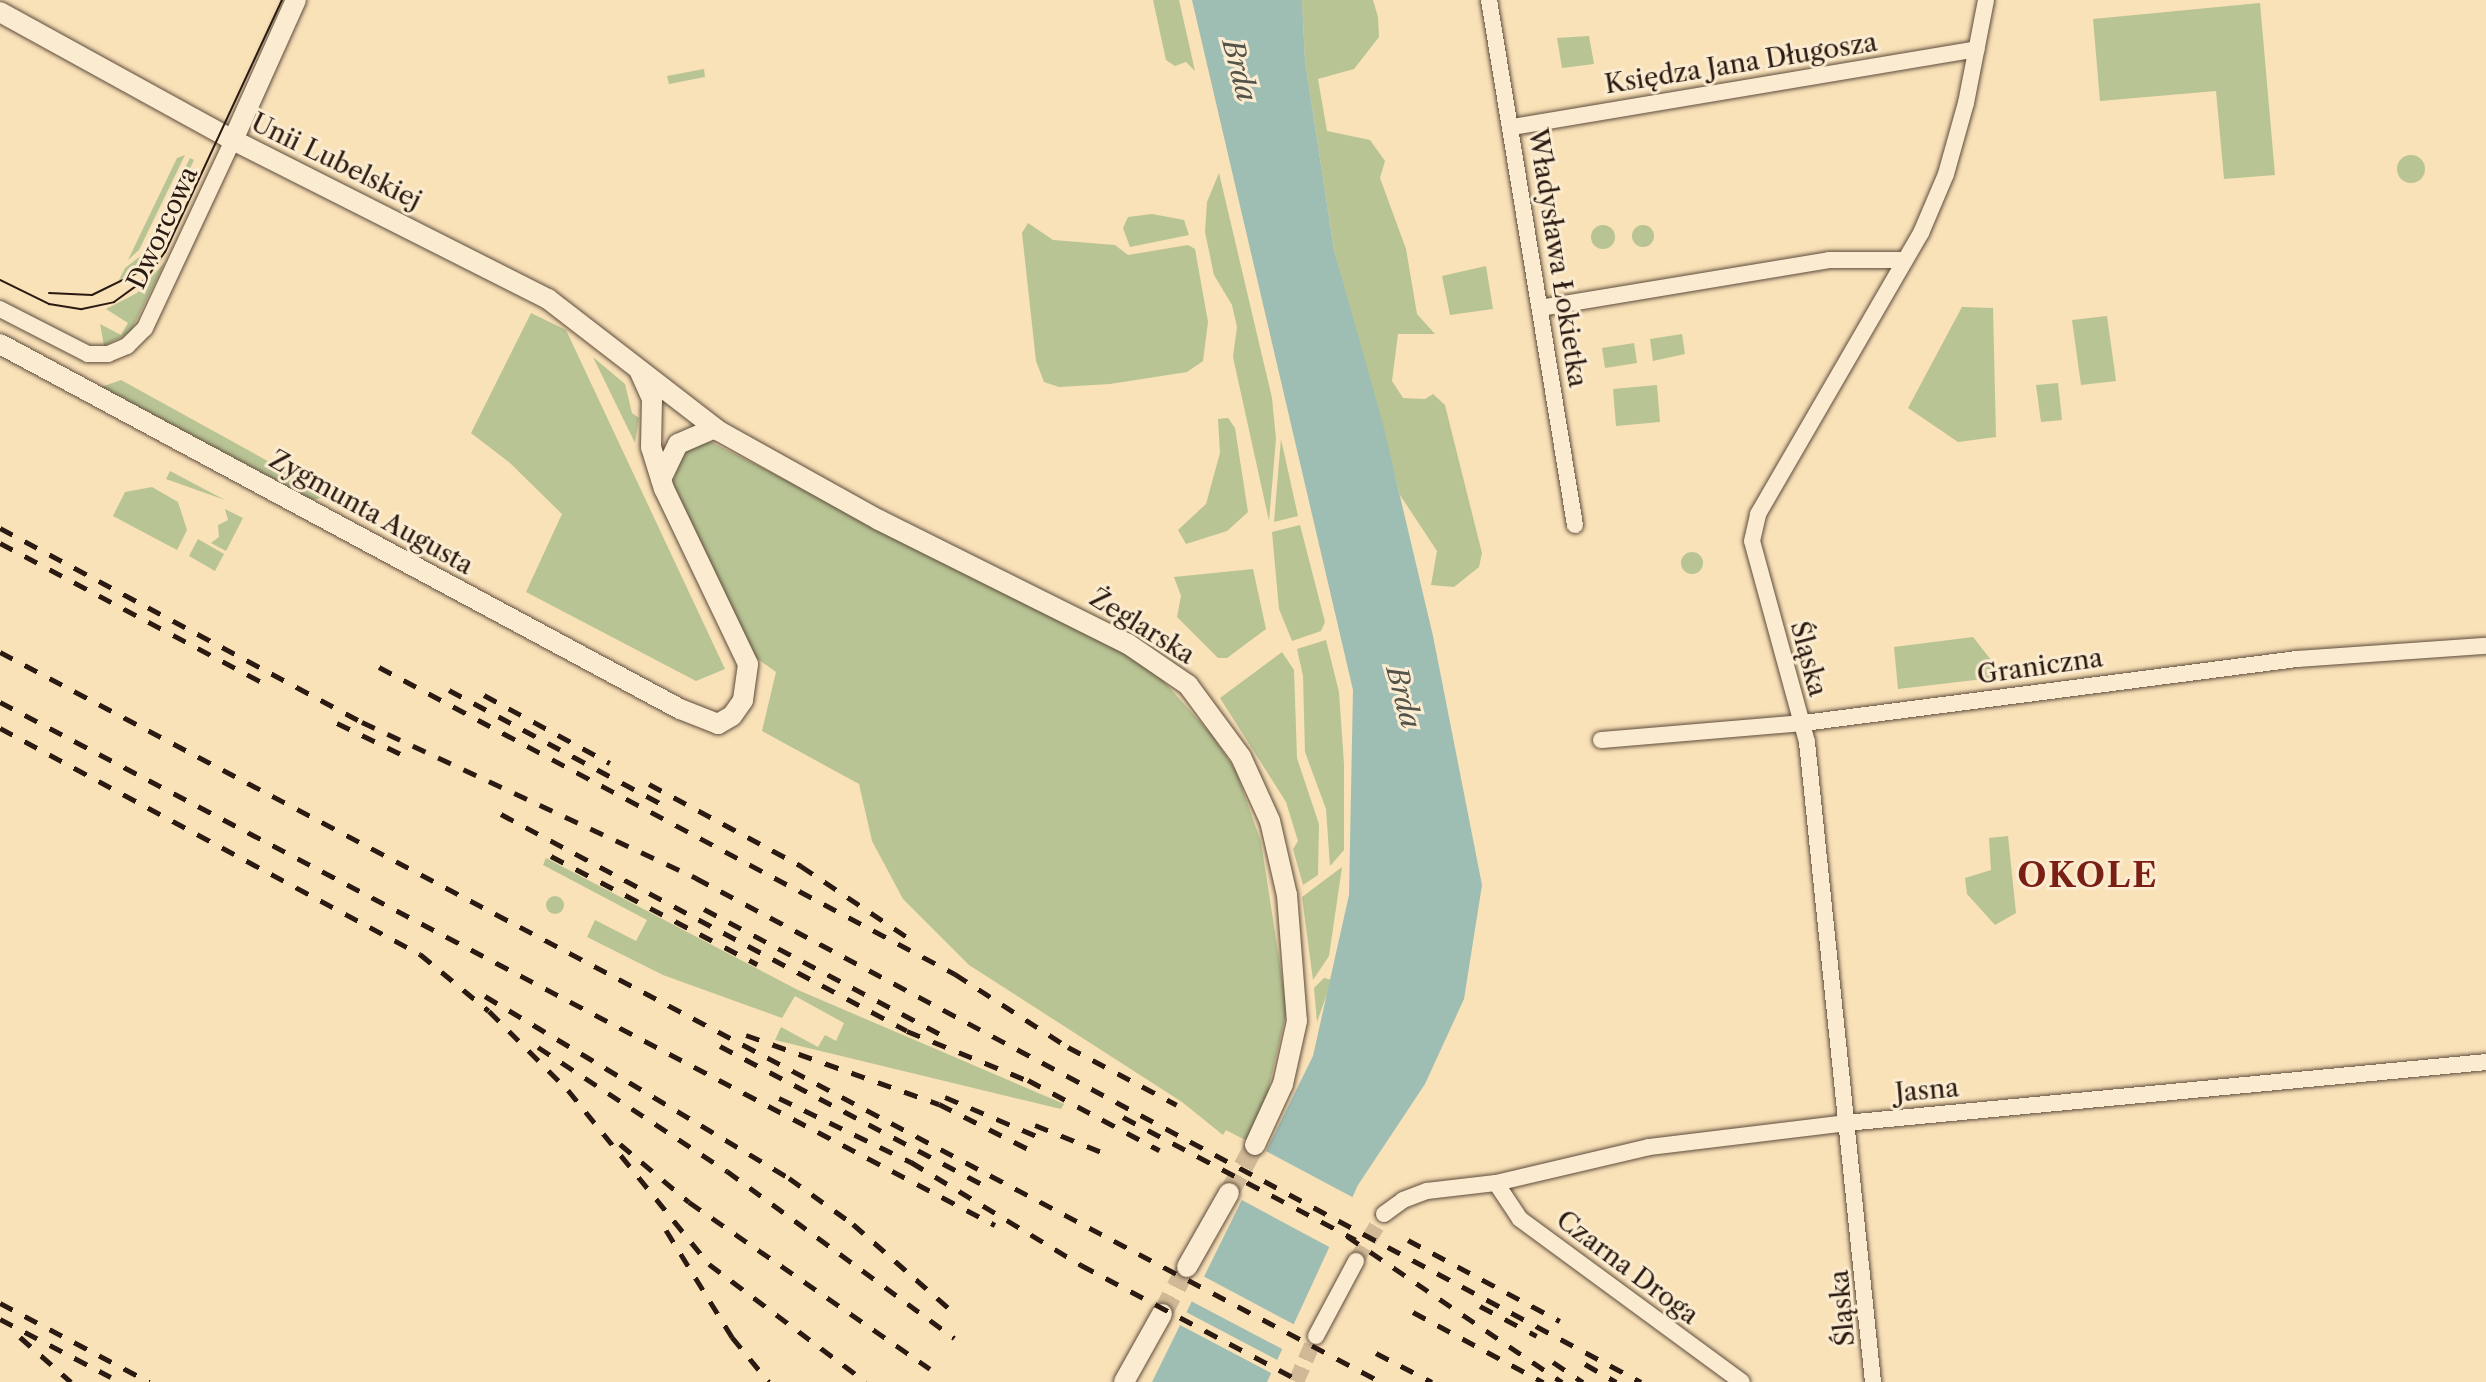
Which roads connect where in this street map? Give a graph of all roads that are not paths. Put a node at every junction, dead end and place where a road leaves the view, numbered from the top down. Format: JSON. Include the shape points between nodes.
{"nodes":[{"id":1,"x":296,"y":0,"type":"edge"},
{"id":2,"x":1489,"y":0,"type":"edge"},
{"id":3,"x":1986,"y":0,"type":"edge"},
{"id":4,"x":0,"y":12,"type":"edge"},
{"id":5,"x":1977,"y":49,"type":"junction"},
{"id":6,"x":1512,"y":127,"type":"junction"},
{"id":7,"x":233,"y":140,"type":"junction"},
{"id":8,"x":1905,"y":260,"type":"junction"},
{"id":9,"x":1540,"y":308,"type":"junction"},
{"id":10,"x":0,"y":309,"type":"edge"},
{"id":11,"x":0,"y":344,"type":"edge"},
{"id":12,"x":640,"y":372,"type":"junction"},
{"id":13,"x":715,"y":428,"type":"junction"},
{"id":14,"x":661,"y":479,"type":"junction"},
{"id":15,"x":1575,"y":525,"type":"dead end"},
{"id":16,"x":2486,"y":646,"type":"edge"},
{"id":17,"x":1804,"y":723,"type":"junction"},
{"id":18,"x":1601,"y":740,"type":"dead end"},
{"id":19,"x":2486,"y":1062,"type":"edge"},
{"id":20,"x":1846,"y":1123,"type":"junction"},
{"id":21,"x":1255,"y":1145,"type":"tunnel mouth"},
{"id":22,"x":1496,"y":1183,"type":"junction"},
{"id":23,"x":1229,"y":1193,"type":"tunnel mouth"},
{"id":24,"x":1384,"y":1214,"type":"tunnel mouth"},
{"id":25,"x":1356,"y":1261,"type":"tunnel mouth"},
{"id":26,"x":1187,"y":1267,"type":"tunnel mouth"},
{"id":27,"x":1162,"y":1314,"type":"tunnel mouth"},
{"id":28,"x":1316,"y":1336,"type":"tunnel mouth"},
{"id":29,"x":1124,"y":1382,"type":"edge"},
{"id":30,"x":1742,"y":1382,"type":"edge"},
{"id":31,"x":1873,"y":1382,"type":"edge"}],
"edges":[{"from":1,"to":7,"type":"street","name":"Dworcowa"},
{"from":2,"to":6,"type":"street","name":"Władysława Łokietka"},
{"from":3,"to":5,"type":"street","name":"Śląska"},
{"from":4,"to":7,"type":"street","name":"Unii Lubelskiej"},
{"from":5,"to":6,"type":"street","name":"Księdza Jana Długosza"},
{"from":5,"to":8,"type":"street","name":"Śląska","via":[[1946,174]]},
{"from":6,"to":9,"type":"street","name":"Władysława Łokietka"},
{"from":7,"to":10,"type":"street","name":"Dworcowa","via":[[145,328],[127,346],[108,354],[88,354]]},
{"from":7,"to":12,"type":"street","name":"Unii Lubelskiej","via":[[563,308]]},
{"from":8,"to":9,"type":"street","via":[[1829,260]]},
{"from":8,"to":17,"type":"street","name":"Śląska","via":[[1758,514],[1752,541],[1792,700]]},
{"from":9,"to":15,"type":"street","name":"Władysława Łokietka"},
{"from":11,"to":14,"type":"street","name":"Zygmunta Augusta","via":[[680,709],[718,724],[743,700],[748,664]]},
{"from":12,"to":13,"type":"street","name":"Żeglarska"},
{"from":12,"to":14,"type":"street","via":[[652,399],[651,447]]},
{"from":13,"to":14,"type":"street","via":[[673,449]]},
{"from":13,"to":21,"type":"street","name":"Żeglarska","via":[[865,513],[1128,644],[1188,685],[1206,705],[1241,757],[1270,821],[1292,942],[1297,1021],[1293,1047]]},
{"from":16,"to":17,"type":"street","name":"Graniczna","via":[[2298,659]]},
{"from":17,"to":18,"type":"street","name":"Graniczna"},
{"from":17,"to":20,"type":"street","name":"Śląska"},
{"from":19,"to":20,"type":"street","name":"Jasna"},
{"from":20,"to":22,"type":"street","name":"Jasna","via":[[1649,1147]]},
{"from":20,"to":31,"type":"street","name":"Śląska"},
{"from":22,"to":24,"type":"street","name":"Jasna","via":[[1418,1193]]},
{"from":22,"to":30,"type":"street","name":"Czarna Droga","via":[[1520,1219]]},
{"from":23,"to":26,"type":"street"},
{"from":25,"to":28,"type":"street"},
{"from":27,"to":29,"type":"street"}]}
